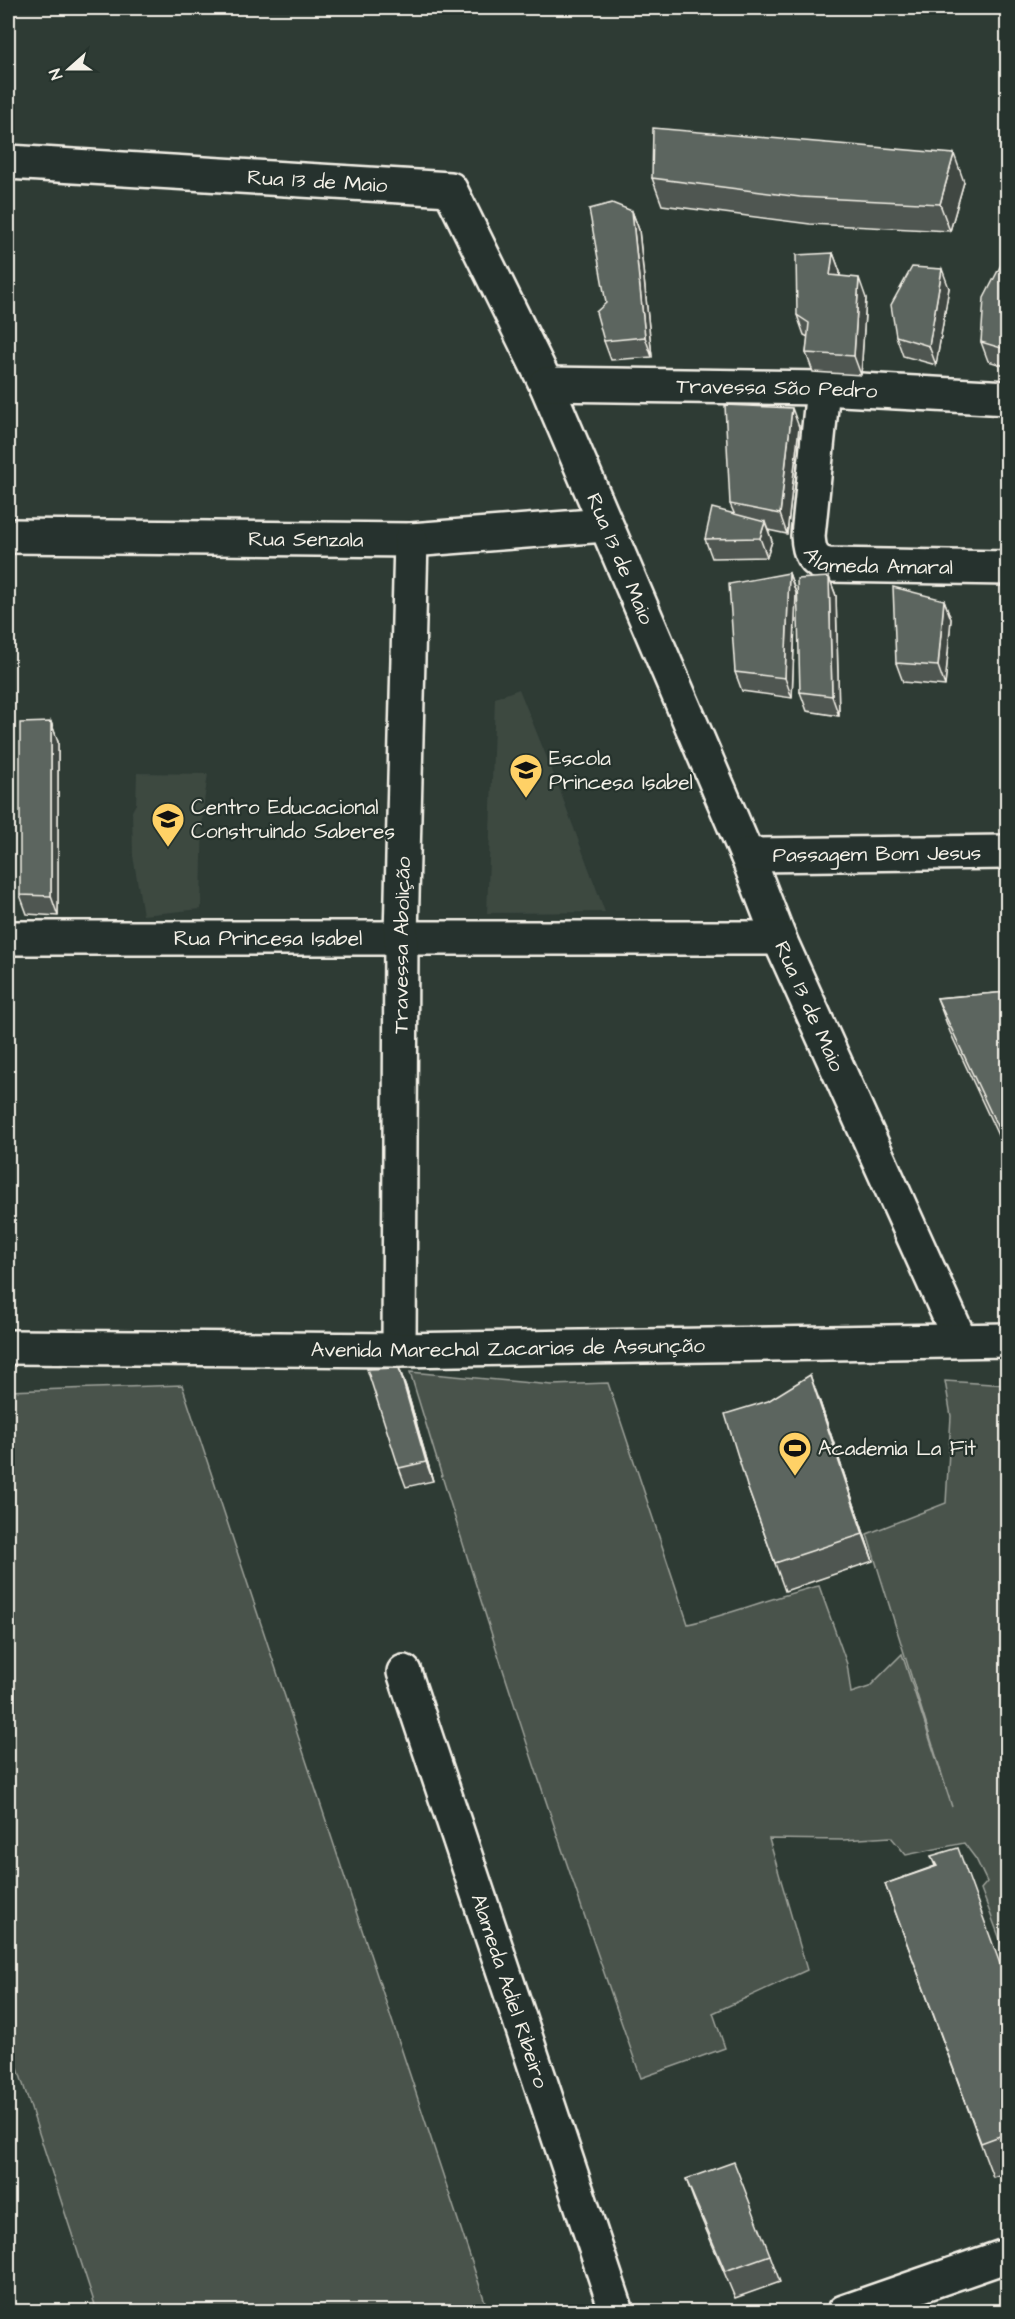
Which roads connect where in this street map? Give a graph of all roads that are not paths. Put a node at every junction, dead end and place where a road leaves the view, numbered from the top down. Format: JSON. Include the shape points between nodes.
{"nodes":[{"id":1,"x":8,"y":162,"type":"edge"},
{"id":2,"x":546,"y":384,"type":"junction"},
{"id":3,"x":823,"y":388,"type":"junction"},
{"id":4,"x":1008,"y":398,"type":"edge"},
{"id":5,"x":605,"y":525,"type":"junction"},
{"id":6,"x":8,"y":536,"type":"edge"},
{"id":7,"x":411,"y":540,"type":"junction"},
{"id":8,"x":1008,"y":568,"type":"edge"},
{"id":9,"x":1008,"y":852,"type":"edge"},
{"id":10,"x":747,"y":855,"type":"junction"},
{"id":11,"x":401,"y":936,"type":"junction"},
{"id":12,"x":8,"y":938,"type":"edge"},
{"id":13,"x":778,"y":938,"type":"junction"},
{"id":14,"x":960,"y":1340,"type":"junction"},
{"id":15,"x":1008,"y":1340,"type":"edge"},
{"id":16,"x":8,"y":1347,"type":"edge"},
{"id":17,"x":399,"y":1350,"type":"junction"},
{"id":18,"x":404,"y":1672,"type":"dead end"},
{"id":19,"x":1008,"y":2255,"type":"edge"},
{"id":20,"x":617,"y":2312,"type":"edge"},
{"id":21,"x":844,"y":2312,"type":"edge"}],
"edges":[{"from":1,"to":2,"type":"street","name":"Rua 13 de Maio","via":[[450,189]]},
{"from":2,"to":3,"type":"street","name":"Travessa São Pedro"},
{"from":2,"to":5,"type":"street","name":"Rua 13 de Maio"},
{"from":3,"to":4,"type":"street","name":"Travessa São Pedro"},
{"from":3,"to":8,"type":"street","name":"Alameda Amaral","via":[[808,536],[809,548],[820,564]]},
{"from":5,"to":7,"type":"street","name":"Rua Senzala"},
{"from":5,"to":10,"type":"street","name":"Rua 13 de Maio"},
{"from":6,"to":7,"type":"street","name":"Rua Senzala"},
{"from":7,"to":11,"type":"street","name":"Travessa Abolição"},
{"from":9,"to":10,"type":"street","name":"Passagem Bom Jesus"},
{"from":10,"to":13,"type":"street","name":"Rua 13 de Maio"},
{"from":11,"to":12,"type":"street","name":"Rua Princesa Isabel"},
{"from":11,"to":13,"type":"street","name":"Rua Princesa Isabel"},
{"from":11,"to":17,"type":"street","name":"Travessa Abolição"},
{"from":13,"to":14,"type":"street","name":"Rua 13 de Maio"},
{"from":14,"to":15,"type":"street","name":"Avenida Marechal Zacarias de Assunção"},
{"from":14,"to":17,"type":"street","name":"Avenida Marechal Zacarias de Assunção"},
{"from":16,"to":17,"type":"street","name":"Avenida Marechal Zacarias de Assunção"},
{"from":18,"to":20,"type":"street","name":"Alameda Adiel Ribeiro"},
{"from":19,"to":21,"type":"street"}]}
